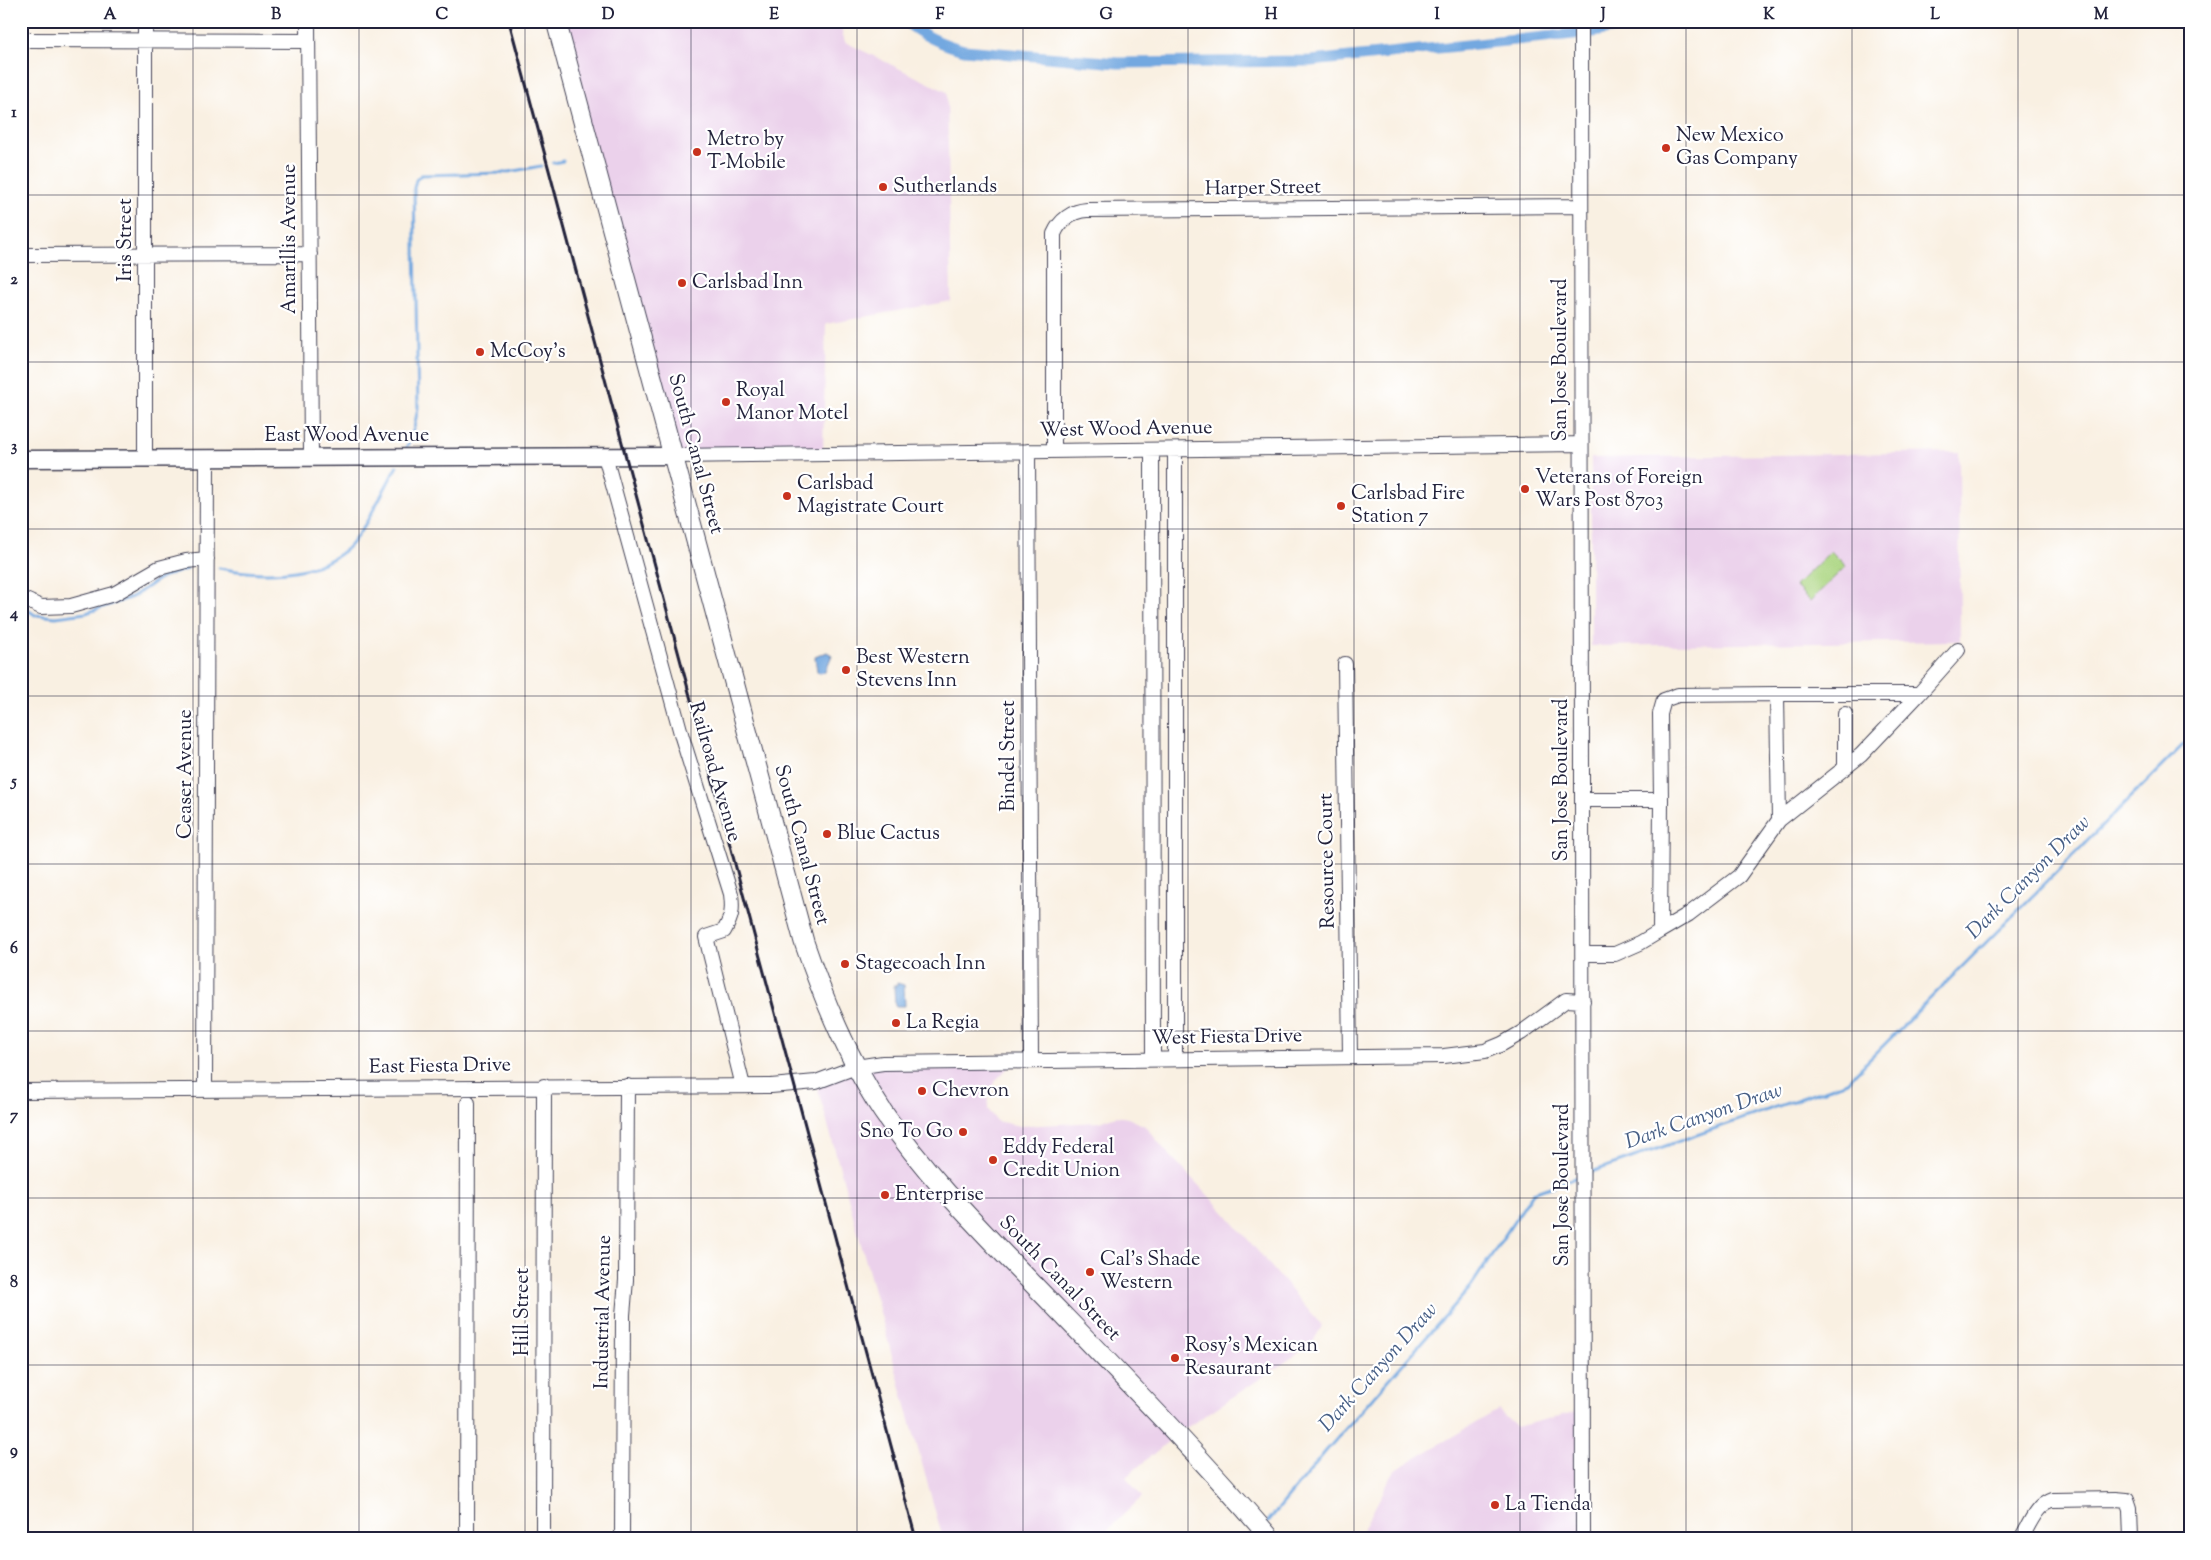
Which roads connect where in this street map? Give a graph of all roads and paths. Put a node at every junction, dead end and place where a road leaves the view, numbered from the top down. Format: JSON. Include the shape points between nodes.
{"nodes":[{"id":1,"x":145,"y":21,"type":"edge"},
{"id":2,"x":308,"y":21,"type":"edge"},
{"id":3,"x":556,"y":21,"type":"edge"},
{"id":4,"x":1581,"y":21,"type":"edge"},
{"id":5,"x":21,"y":40,"type":"edge"},
{"id":6,"x":145,"y":40,"type":"junction"},
{"id":7,"x":308,"y":41,"type":"junction"},
{"id":8,"x":1580,"y":206,"type":"junction"},
{"id":9,"x":310,"y":254,"type":"junction"},
{"id":10,"x":21,"y":255,"type":"edge"},
{"id":11,"x":146,"y":256,"type":"junction"},
{"id":12,"x":1581,"y":444,"type":"junction"},
{"id":13,"x":1152,"y":450,"type":"junction"},
{"id":14,"x":1175,"y":450,"type":"junction"},
{"id":15,"x":1028,"y":451,"type":"junction"},
{"id":16,"x":1054,"y":451,"type":"junction"},
{"id":17,"x":605,"y":456,"type":"junction"},
{"id":18,"x":672,"y":456,"type":"junction"},
{"id":19,"x":311,"y":457,"type":"junction"},
{"id":20,"x":207,"y":458,"type":"junction"},
{"id":21,"x":21,"y":459,"type":"edge"},
{"id":22,"x":144,"y":459,"type":"junction"},
{"id":23,"x":207,"y":559,"type":"junction"},
{"id":24,"x":21,"y":598,"type":"edge"},
{"id":25,"x":1958,"y":650,"type":"dead end"},
{"id":26,"x":1345,"y":664,"type":"dead end"},
{"id":27,"x":1777,"y":694,"type":"junction"},
{"id":28,"x":1919,"y":694,"type":"junction"},
{"id":29,"x":1845,"y":714,"type":"dead end"},
{"id":30,"x":1845,"y":768,"type":"junction"},
{"id":31,"x":1582,"y":800,"type":"junction"},
{"id":32,"x":1661,"y":800,"type":"junction"},
{"id":33,"x":1779,"y":820,"type":"junction"},
{"id":34,"x":1660,"y":931,"type":"junction"},
{"id":35,"x":1583,"y":954,"type":"junction"},
{"id":36,"x":1583,"y":1000,"type":"junction"},
{"id":37,"x":1350,"y":1057,"type":"junction"},
{"id":38,"x":1175,"y":1058,"type":"junction"},
{"id":39,"x":1153,"y":1059,"type":"junction"},
{"id":40,"x":1030,"y":1060,"type":"junction"},
{"id":41,"x":856,"y":1067,"type":"junction"},
{"id":42,"x":544,"y":1086,"type":"junction"},
{"id":43,"x":627,"y":1086,"type":"junction"},
{"id":44,"x":743,"y":1086,"type":"junction"},
{"id":45,"x":205,"y":1090,"type":"junction"},
{"id":46,"x":21,"y":1091,"type":"edge"},
{"id":47,"x":468,"y":1103,"type":"dead end"},
{"id":48,"x":467,"y":1539,"type":"edge"},
{"id":49,"x":543,"y":1539,"type":"edge"},
{"id":50,"x":622,"y":1539,"type":"edge"},
{"id":51,"x":1271,"y":1539,"type":"edge"},
{"id":52,"x":1583,"y":1539,"type":"edge"},
{"id":53,"x":2021,"y":1539,"type":"edge"},
{"id":54,"x":2131,"y":1539,"type":"edge"}],
"edges":[{"from":1,"to":6,"type":"street","name":"Iris Street"},
{"from":2,"to":7,"type":"street","name":"Amarillis Avenue"},
{"from":3,"to":18,"type":"highway","name":"South Canal Street"},
{"from":4,"to":8,"type":"street","name":"San Jose Boulevard"},
{"from":5,"to":6,"type":"street"},
{"from":6,"to":7,"type":"street"},
{"from":6,"to":11,"type":"street","name":"Iris Street"},
{"from":7,"to":9,"type":"street","name":"Amarillis Avenue"},
{"from":8,"to":12,"type":"street","name":"San Jose Boulevard"},
{"from":8,"to":16,"type":"street","name":"Harper Street","via":[[1079,211],[1061,223],[1054,234]]},
{"from":9,"to":11,"type":"street"},
{"from":9,"to":19,"type":"street","name":"Amarillis Avenue"},
{"from":10,"to":11,"type":"street"},
{"from":11,"to":22,"type":"street","name":"Iris Street"},
{"from":12,"to":14,"type":"street","name":"West Wood Avenue"},
{"from":12,"to":31,"type":"street","name":"San Jose Boulevard"},
{"from":13,"to":14,"type":"street","name":"West Wood Avenue"},
{"from":13,"to":16,"type":"street","name":"West Wood Avenue"},
{"from":13,"to":39,"type":"street"},
{"from":14,"to":38,"type":"street"},
{"from":15,"to":16,"type":"street","name":"West Wood Avenue"},
{"from":15,"to":18,"type":"street","name":"West Wood Avenue"},
{"from":15,"to":40,"type":"street","name":"Bindel Street"},
{"from":17,"to":18,"type":"main road","name":"East Wood Avenue"},
{"from":17,"to":19,"type":"main road","name":"East Wood Avenue"},
{"from":17,"to":44,"type":"street","name":"Railroad Avenue","via":[[682,738],[731,894],[732,918],[724,931],[706,937]]},
{"from":18,"to":41,"type":"highway","name":"South Canal Street","via":[[804,942]]},
{"from":19,"to":20,"type":"main road","name":"East Wood Avenue"},
{"from":20,"to":22,"type":"main road","name":"East Wood Avenue"},
{"from":20,"to":23,"type":"street","name":"Ceaser Avenue"},
{"from":21,"to":22,"type":"main road","name":"East Wood Avenue"},
{"from":23,"to":24,"type":"street","via":[[159,568],[114,594],[71,606],[41,607]]},
{"from":23,"to":45,"type":"street","name":"Ceaser Avenue"},
{"from":25,"to":28,"type":"street"},
{"from":26,"to":37,"type":"street","name":"Resource Court"},
{"from":27,"to":28,"type":"street"},
{"from":27,"to":32,"type":"street","via":[[1678,695],[1664,700],[1660,714]]},
{"from":27,"to":33,"type":"street"},
{"from":28,"to":30,"type":"street"},
{"from":29,"to":30,"type":"street"},
{"from":30,"to":33,"type":"street"},
{"from":31,"to":32,"type":"street"},
{"from":31,"to":35,"type":"street","name":"San Jose Boulevard"},
{"from":32,"to":34,"type":"street"},
{"from":33,"to":34,"type":"street","via":[[1739,876],[1689,914]]},
{"from":34,"to":35,"type":"street","via":[[1615,954]]},
{"from":35,"to":36,"type":"street","name":"San Jose Boulevard"},
{"from":36,"to":37,"type":"street","name":"West Fiesta Drive","via":[[1566,1000],[1521,1033],[1485,1051],[1444,1056]]},
{"from":36,"to":52,"type":"street","name":"San Jose Boulevard"},
{"from":37,"to":38,"type":"street","name":"West Fiesta Drive"},
{"from":38,"to":39,"type":"street","name":"West Fiesta Drive"},
{"from":39,"to":40,"type":"street","name":"West Fiesta Drive"},
{"from":40,"to":41,"type":"street","name":"West Fiesta Drive","via":[[883,1063]]},
{"from":41,"to":44,"type":"street","name":"East Fiesta Drive","via":[[816,1082]]},
{"from":41,"to":51,"type":"highway","name":"South Canal Street","via":[[888,1118],[933,1178],[1177,1434]]},
{"from":42,"to":43,"type":"street","name":"East Fiesta Drive"},
{"from":42,"to":45,"type":"street","name":"East Fiesta Drive"},
{"from":42,"to":49,"type":"street","name":"Hill Street"},
{"from":43,"to":44,"type":"street","name":"East Fiesta Drive"},
{"from":43,"to":50,"type":"street","name":"Industrial Avenue"},
{"from":45,"to":46,"type":"street","name":"East Fiesta Drive"},
{"from":47,"to":48,"type":"street"},
{"from":53,"to":54,"type":"street","via":[[2045,1502],[2116,1499],[2127,1500]]}]}
